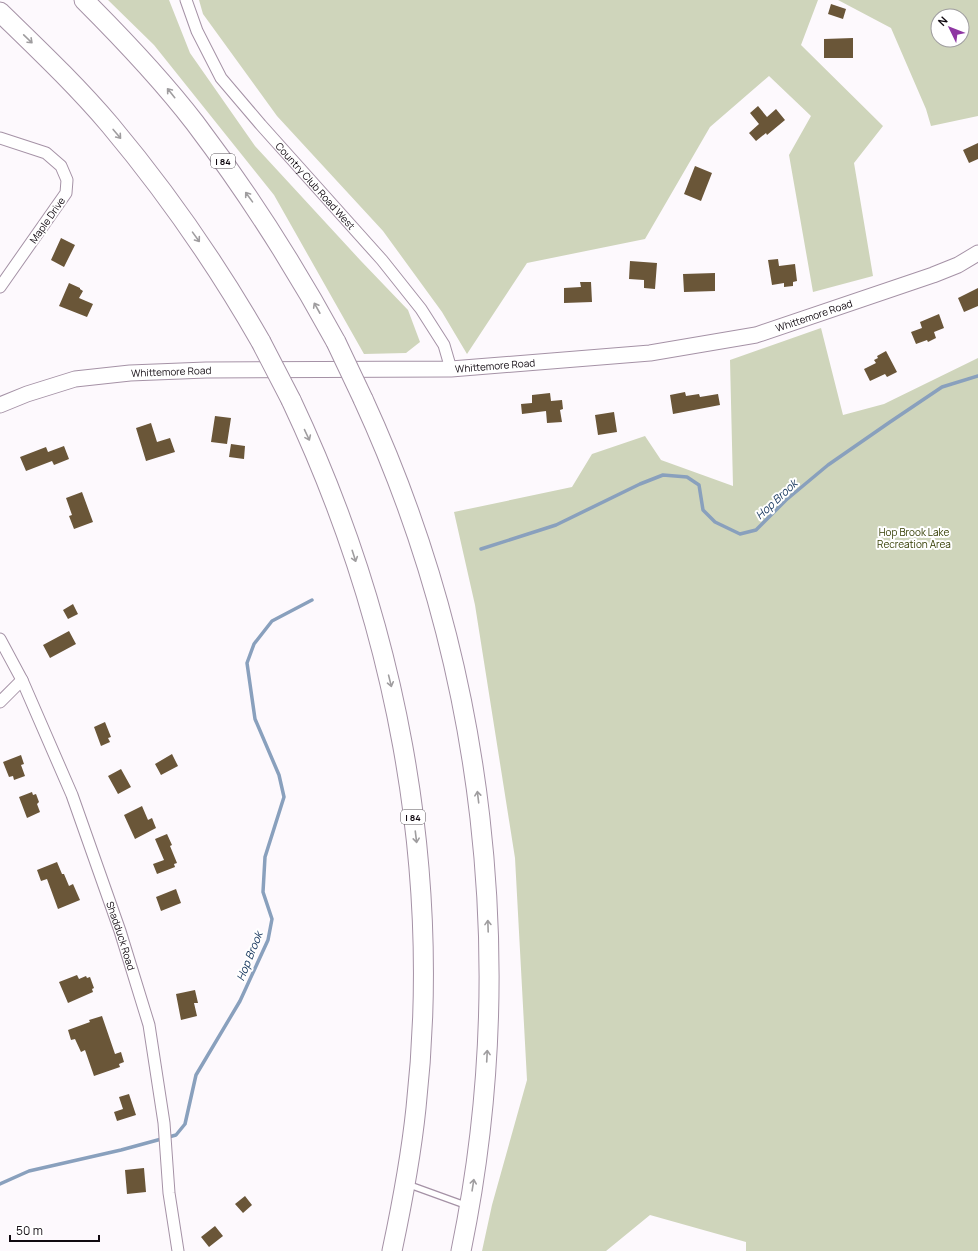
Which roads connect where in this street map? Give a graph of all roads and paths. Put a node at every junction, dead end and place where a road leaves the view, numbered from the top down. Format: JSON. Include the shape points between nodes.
{"nodes":[{"id":1,"x":84,"y":0,"type":"edge"},
{"id":2,"x":186,"y":0,"type":"edge"},
{"id":3,"x":0,"y":12,"type":"edge"},
{"id":4,"x":0,"y":138,"type":"edge"},
{"id":5,"x":978,"y":253,"type":"edge"},
{"id":6,"x":0,"y":287,"type":"edge"},
{"id":7,"x":451,"y":369,"type":"junction"},
{"id":8,"x":0,"y":405,"type":"edge"},
{"id":9,"x":0,"y":639,"type":"edge"},
{"id":10,"x":22,"y":680,"type":"junction"},
{"id":11,"x":0,"y":702,"type":"edge"},
{"id":12,"x":405,"y":1183,"type":"junction"},
{"id":13,"x":469,"y":1206,"type":"junction"},
{"id":14,"x":178,"y":1251,"type":"edge"},
{"id":15,"x":392,"y":1251,"type":"edge"},
{"id":16,"x":460,"y":1251,"type":"edge"}],
"edges":[{"from":13,"to":1,"type":"highway","number":"I 84","one_way":true,"bridge":true,"via":[[483,1114],[489,1002],[487,893],[476,778],[456,670],[436,596],[406,503],[383,443],[336,342],[291,261],[195,123],[160,81]]},
{"from":2,"to":7,"type":"street","name":"Country Club Road West","via":[[197,31],[221,78],[382,260],[421,309],[444,345]]},
{"from":3,"to":12,"type":"highway","number":"I 84","one_way":true,"bridge":true,"via":[[74,85],[109,125],[205,250],[261,342],[327,481],[346,531],[391,687],[402,738],[416,843],[422,1000],[416,1108]]},
{"from":4,"to":6,"type":"street","name":"Maple Drive","via":[[46,153],[61,166],[67,180],[66,193]]},
{"from":5,"to":7,"type":"main road","name":"Whittemore Road","via":[[933,275],[756,335],[650,353]]},
{"from":7,"to":8,"type":"main road","name":"Whittemore Road","via":[[206,370],[130,373],[75,379]]},
{"from":9,"to":10,"type":"street","name":"Shadduck Road"},
{"from":10,"to":11,"type":"street"},
{"from":10,"to":14,"type":"street","name":"Shadduck Road","via":[[72,795],[120,931],[149,1025],[164,1123],[169,1193]]},
{"from":12,"to":13,"type":"lane"},
{"from":12,"to":15,"type":"highway","number":"I 84"},
{"from":13,"to":16,"type":"highway","number":"I 84"}]}
